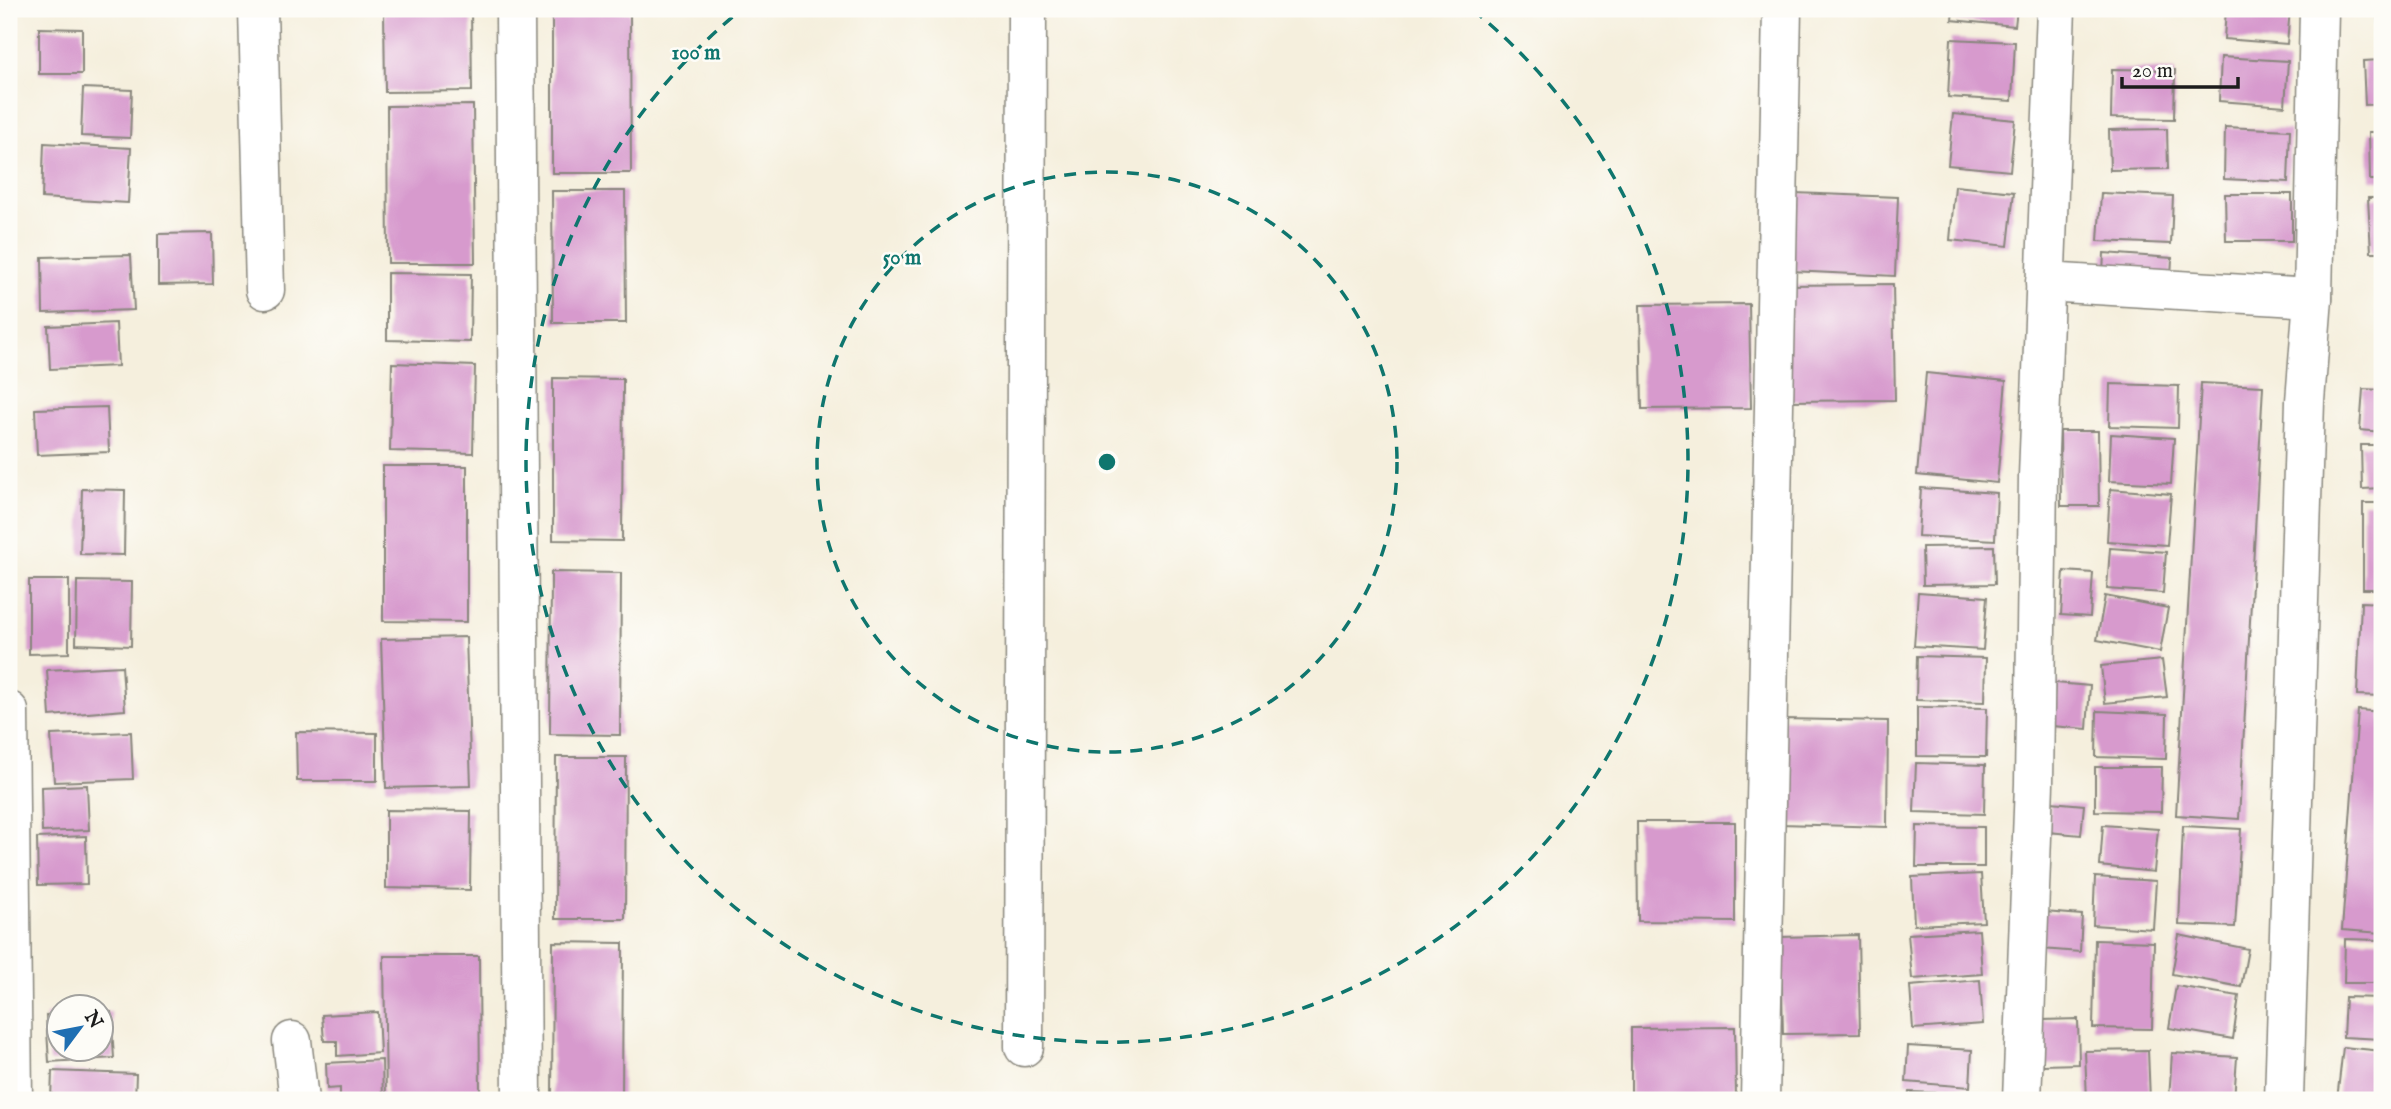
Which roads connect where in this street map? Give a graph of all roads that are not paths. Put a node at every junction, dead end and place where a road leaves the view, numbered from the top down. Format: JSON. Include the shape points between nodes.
{"nodes":[{"id":1,"x":258,"y":9,"type":"edge"},
{"id":2,"x":515,"y":9,"type":"edge"},
{"id":3,"x":1027,"y":9,"type":"edge"},
{"id":4,"x":1782,"y":9,"type":"edge"},
{"id":5,"x":2056,"y":9,"type":"edge"},
{"id":6,"x":2319,"y":9,"type":"edge"},
{"id":7,"x":2045,"y":282,"type":"junction"},
{"id":8,"x":265,"y":290,"type":"dead end"},
{"id":9,"x":2313,"y":298,"type":"junction"},
{"id":10,"x":9,"y":711,"type":"edge"},
{"id":11,"x":292,"y":1041,"type":"dead end"},
{"id":12,"x":1024,"y":1047,"type":"dead end"},
{"id":13,"x":13,"y":1100,"type":"edge"},
{"id":14,"x":299,"y":1100,"type":"edge"},
{"id":15,"x":522,"y":1100,"type":"edge"},
{"id":16,"x":1760,"y":1100,"type":"edge"},
{"id":17,"x":2022,"y":1100,"type":"edge"},
{"id":18,"x":2284,"y":1100,"type":"edge"}],
"edges":[{"from":1,"to":8,"type":"street"},
{"from":2,"to":15,"type":"street"},
{"from":3,"to":12,"type":"street"},
{"from":4,"to":16,"type":"street"},
{"from":5,"to":7,"type":"street"},
{"from":6,"to":9,"type":"street"},
{"from":7,"to":9,"type":"street"},
{"from":7,"to":17,"type":"street"},
{"from":9,"to":18,"type":"street","via":[[2305,401]]},
{"from":10,"to":13,"type":"street"},
{"from":11,"to":14,"type":"street"}]}
